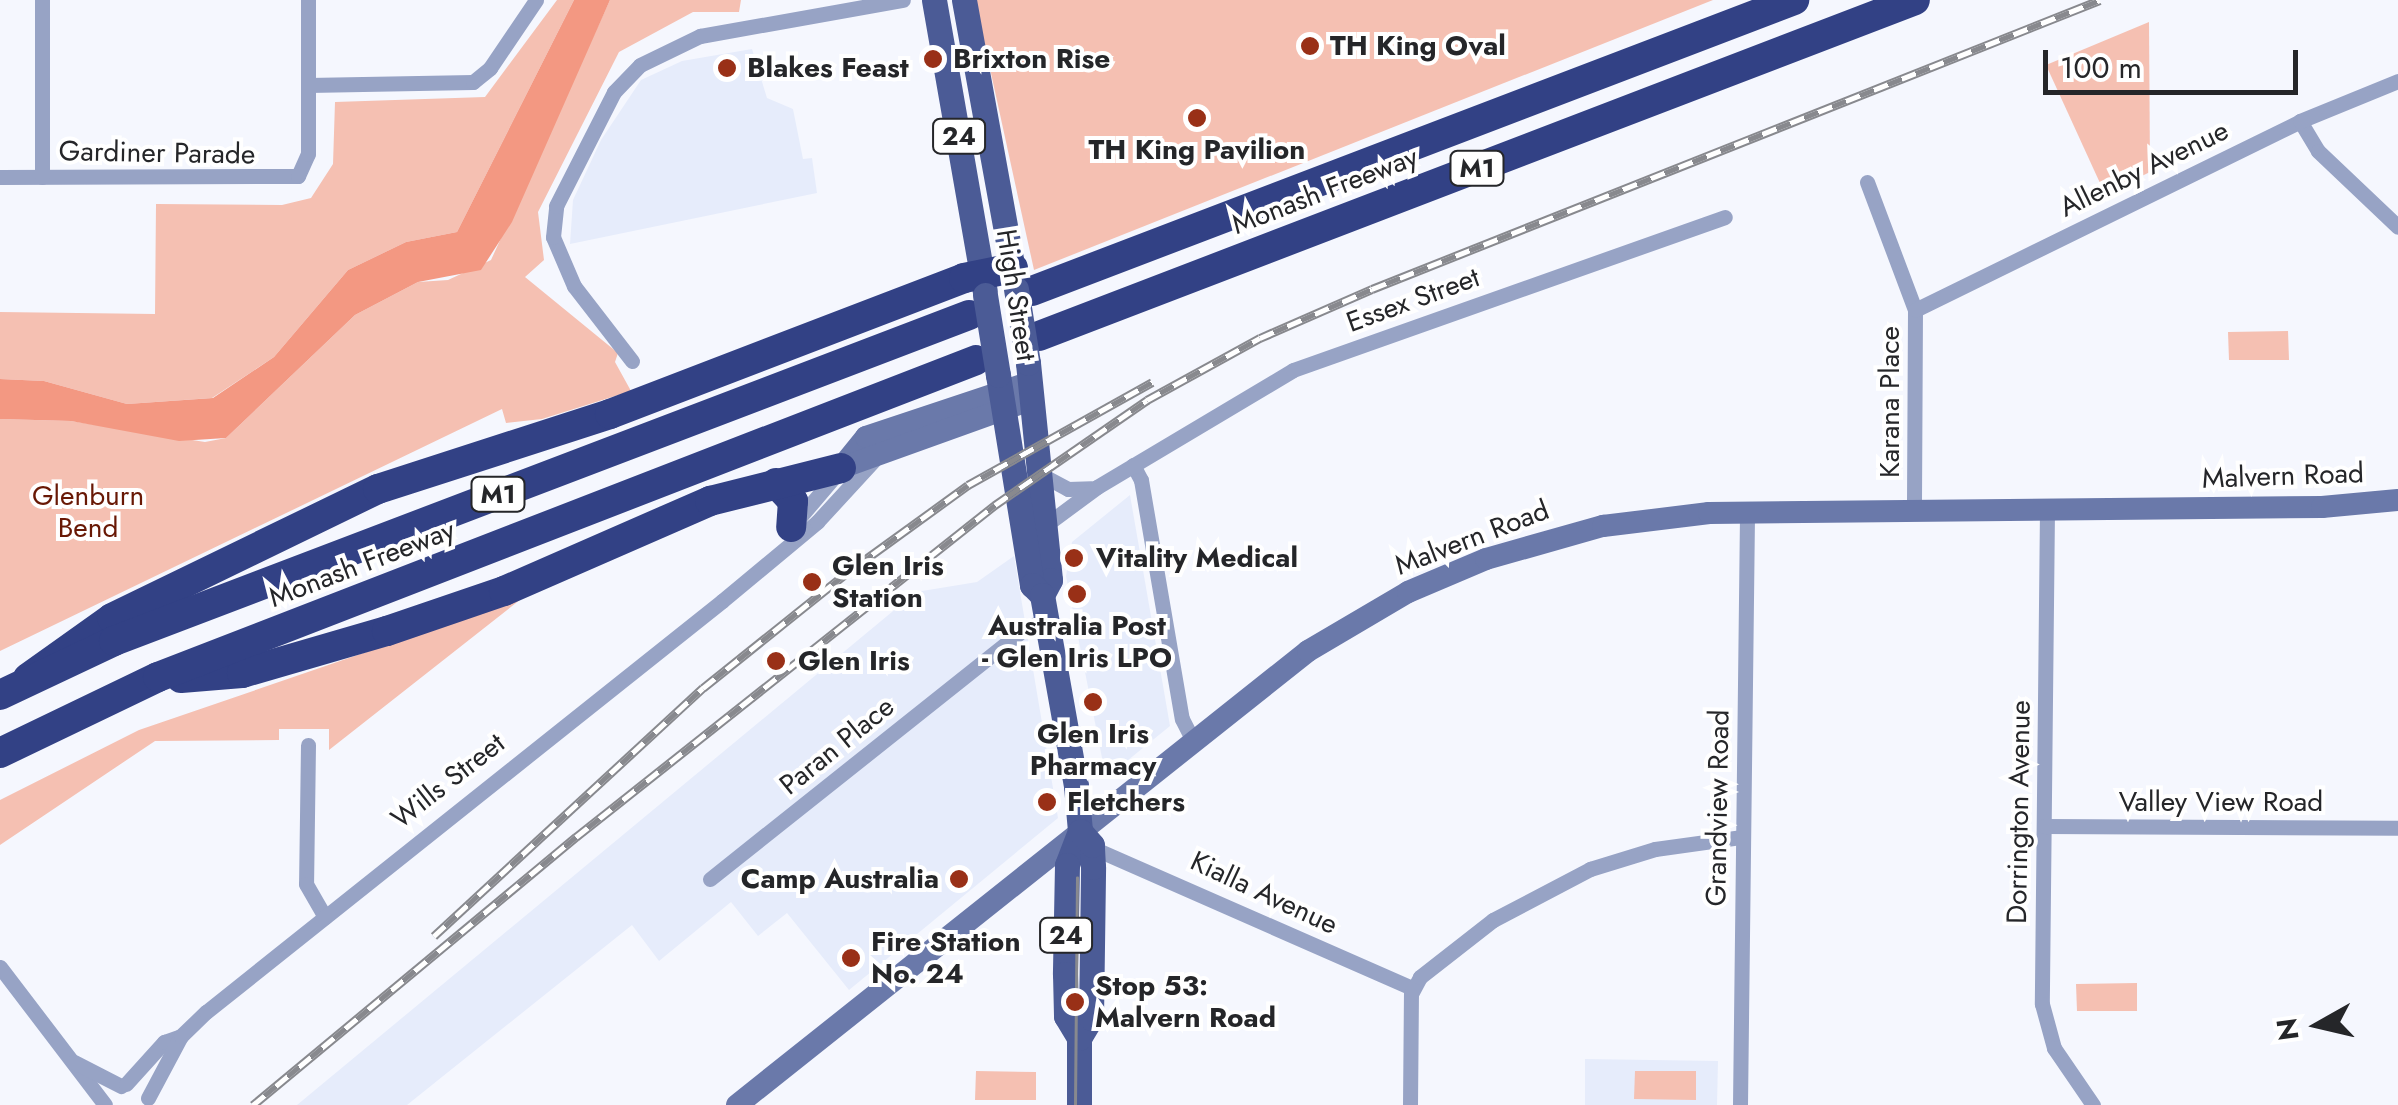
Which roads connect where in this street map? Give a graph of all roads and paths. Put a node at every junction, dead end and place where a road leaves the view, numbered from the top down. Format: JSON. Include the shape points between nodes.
{"nodes":[{"id":1,"x":42,"y":0,"type":"edge"},
{"id":2,"x":308,"y":0,"type":"edge"},
{"id":3,"x":536,"y":0,"type":"edge"},
{"id":4,"x":903,"y":0,"type":"edge"},
{"id":5,"x":934,"y":0,"type":"edge"},
{"id":6,"x":964,"y":0,"type":"edge"},
{"id":7,"x":1794,"y":0,"type":"edge"},
{"id":8,"x":1914,"y":0,"type":"edge"},
{"id":9,"x":2398,"y":80,"type":"edge"},
{"id":10,"x":308,"y":86,"type":"junction"},
{"id":11,"x":2300,"y":120,"type":"junction"},
{"id":12,"x":0,"y":177,"type":"edge"},
{"id":13,"x":42,"y":178,"type":"junction"},
{"id":14,"x":1867,"y":182,"type":"dead end"},
{"id":15,"x":1725,"y":217,"type":"dead end"},
{"id":16,"x":2398,"y":227,"type":"edge"},
{"id":17,"x":1020,"y":278,"type":"junction"},
{"id":18,"x":983,"y":279,"type":"junction"},
{"id":19,"x":1915,"y":310,"type":"junction"},
{"id":20,"x":969,"y":315,"type":"dead end"},
{"id":21,"x":632,"y":361,"type":"dead end"},
{"id":22,"x":1032,"y":370,"type":"junction"},
{"id":23,"x":995,"y":383,"type":"junction"},
{"id":24,"x":877,"y":458,"type":"junction"},
{"id":25,"x":1132,"y":465,"type":"junction"},
{"id":26,"x":842,"y":468,"type":"junction"},
{"id":27,"x":1040,"y":474,"type":"junction"},
{"id":28,"x":776,"y":483,"type":"junction"},
{"id":29,"x":1097,"y":487,"type":"junction"},
{"id":30,"x":2398,"y":500,"type":"edge"},
{"id":31,"x":2047,"y":509,"type":"junction"},
{"id":32,"x":1914,"y":510,"type":"junction"},
{"id":33,"x":1747,"y":512,"type":"junction"},
{"id":34,"x":791,"y":528,"type":"junction"},
{"id":35,"x":1043,"y":528,"type":"junction"},
{"id":36,"x":752,"y":573,"type":"junction"},
{"id":37,"x":1044,"y":608,"type":"junction"},
{"id":38,"x":158,"y":677,"type":"junction"},
{"id":39,"x":28,"y":678,"type":"junction"},
{"id":40,"x":0,"y":695,"type":"edge"},
{"id":41,"x":1193,"y":741,"type":"junction"},
{"id":42,"x":308,"y":745,"type":"dead end"},
{"id":43,"x":0,"y":753,"type":"edge"},
{"id":44,"x":2044,"y":826,"type":"junction"},
{"id":45,"x":2398,"y":828,"type":"edge"},
{"id":46,"x":1742,"y":837,"type":"junction"},
{"id":47,"x":1086,"y":840,"type":"junction"},
{"id":48,"x":710,"y":880,"type":"dead end"},
{"id":49,"x":325,"y":917,"type":"junction"},
{"id":50,"x":0,"y":966,"type":"edge"},
{"id":51,"x":1412,"y":988,"type":"junction"},
{"id":52,"x":181,"y":1036,"type":"junction"},
{"id":53,"x":74,"y":1062,"type":"junction"},
{"id":54,"x":123,"y":1085,"type":"junction"},
{"id":55,"x":148,"y":1102,"type":"edge"},
{"id":56,"x":2090,"y":1104,"type":"edge"},
{"id":57,"x":107,"y":1105,"type":"edge"},
{"id":58,"x":737,"y":1105,"type":"edge"},
{"id":59,"x":1079,"y":1105,"type":"edge"},
{"id":60,"x":1410,"y":1105,"type":"edge"},
{"id":61,"x":1740,"y":1105,"type":"edge"}],
"edges":[{"from":1,"to":13,"type":"street"},
{"from":2,"to":10,"type":"street"},
{"from":3,"to":10,"type":"street","via":[[490,68],[465,85]]},
{"from":4,"to":21,"type":"street","via":[[700,36],[640,65],[614,92],[556,206],[554,238],[574,286]]},
{"from":5,"to":18,"type":"main road","name":"High Street","number":"24"},
{"from":6,"to":17,"type":"main road","name":"High Street","number":"24"},
{"from":7,"to":17,"type":"highway","name":"Monash Freeway","number":"M1"},
{"from":8,"to":22,"type":"highway","name":"Monash Freeway","number":"M1"},
{"from":9,"to":11,"type":"street","name":"Allenby Avenue"},
{"from":10,"to":13,"type":"street","name":"Gardiner Parade","via":[[306,163],[298,176]]},
{"from":11,"to":16,"type":"street","via":[[2318,151]]},
{"from":11,"to":19,"type":"street","name":"Allenby Avenue"},
{"from":12,"to":13,"type":"street","name":"Gardiner Parade"},
{"from":14,"to":19,"type":"street","name":"Karana Place"},
{"from":15,"to":25,"type":"street","name":"Essex Street","via":[[1293,370]]},
{"from":17,"to":18,"type":"highway","name":"Monash Freeway"},
{"from":17,"to":22,"type":"main road","name":"High Street","number":"24","bridge":true},
{"from":18,"to":23,"type":"main road","name":"High Street","number":"24","bridge":true},
{"from":18,"to":39,"type":"highway","name":"Monash Freeway","via":[[610,414],[378,489],[112,618]]},
{"from":19,"to":32,"type":"street","name":"Karana Place"},
{"from":20,"to":39,"type":"highway","name":"Monash Freeway","number":"M1"},
{"from":22,"to":23,"type":"main road","name":"Wills Street"},
{"from":22,"to":27,"type":"main road","name":"High Street","number":"24"},
{"from":23,"to":24,"type":"main road","name":"Wills Street"},
{"from":23,"to":26,"type":"main road","name":"Wills Street","via":[[863,439]]},
{"from":23,"to":37,"type":"main road","name":"High Street","number":"24","via":[[1032,585]]},
{"from":23,"to":38,"type":"highway","name":"Monash Freeway","number":"M1"},
{"from":24,"to":26,"type":"main road","name":"Wills Street"},
{"from":24,"to":36,"type":"street","name":"Wills Street","via":[[817,522]]},
{"from":25,"to":29,"type":"street","name":"Essex Street"},
{"from":25,"to":41,"type":"street","via":[[1141,480],[1182,719]]},
{"from":26,"to":28,"type":"highway"},
{"from":26,"to":34,"type":"street","name":"Wills Street"},
{"from":27,"to":29,"type":"street","via":[[1068,489]]},
{"from":27,"to":35,"type":"main road","name":"High Street","number":"24"},
{"from":28,"to":34,"type":"highway","via":[[793,501]]},
{"from":28,"to":38,"type":"highway","via":[[710,501],[504,591],[387,631],[242,673]]},
{"from":29,"to":35,"type":"street","name":"Essex Street"},
{"from":30,"to":31,"type":"main road","name":"Malvern Road","via":[[2322,508]]},
{"from":31,"to":32,"type":"main road","name":"Malvern Road"},
{"from":31,"to":44,"type":"street","name":"Dorrington Avenue"},
{"from":32,"to":33,"type":"main road","name":"Malvern Road"},
{"from":33,"to":41,"type":"main road","name":"Malvern Road","via":[[1603,526],[1450,573],[1344,628]]},
{"from":33,"to":46,"type":"street","name":"Grandview Road"},
{"from":34,"to":36,"type":"street","name":"Wills Street"},
{"from":35,"to":37,"type":"main road","name":"High Street","number":"24","via":[[1050,580]]},
{"from":36,"to":49,"type":"street","name":"Wills Street"},
{"from":37,"to":47,"type":"main road","name":"High Street","number":"24"},
{"from":37,"to":48,"type":"street","name":"Paran Place"},
{"from":38,"to":43,"type":"highway","name":"Monash Freeway","number":"M1"},
{"from":39,"to":40,"type":"highway","name":"Monash Freeway","number":"M1"},
{"from":41,"to":47,"type":"main road","name":"Malvern Road"},
{"from":42,"to":49,"type":"street","via":[[306,884]]},
{"from":44,"to":45,"type":"street","name":"Valley View Road"},
{"from":44,"to":56,"type":"street","name":"Dorrington Avenue","via":[[2044,1022]]},
{"from":46,"to":51,"type":"street","via":[[1654,849],[1558,884],[1476,933]]},
{"from":46,"to":61,"type":"street","name":"Grandview Road"},
{"from":47,"to":51,"type":"street","name":"Kialla Avenue"},
{"from":47,"to":58,"type":"main road","name":"Malvern Road"},
{"from":47,"to":59,"type":"main road","name":"High Street","number":"24","via":[[1067,865],[1066,1016],[1079,1038]]},
{"from":49,"to":52,"type":"street","name":"Wills Street"},
{"from":50,"to":53,"type":"street"},
{"from":51,"to":60,"type":"street"},
{"from":52,"to":54,"type":"street","name":"Wills Street","via":[[164,1042]]},
{"from":52,"to":55,"type":"street","name":"Wills Street"},
{"from":53,"to":54,"type":"street"},
{"from":53,"to":57,"type":"street"},
{"from":54,"to":55,"type":"street"},
{"from":54,"to":57,"type":"street","name":"Wills Street"}]}
